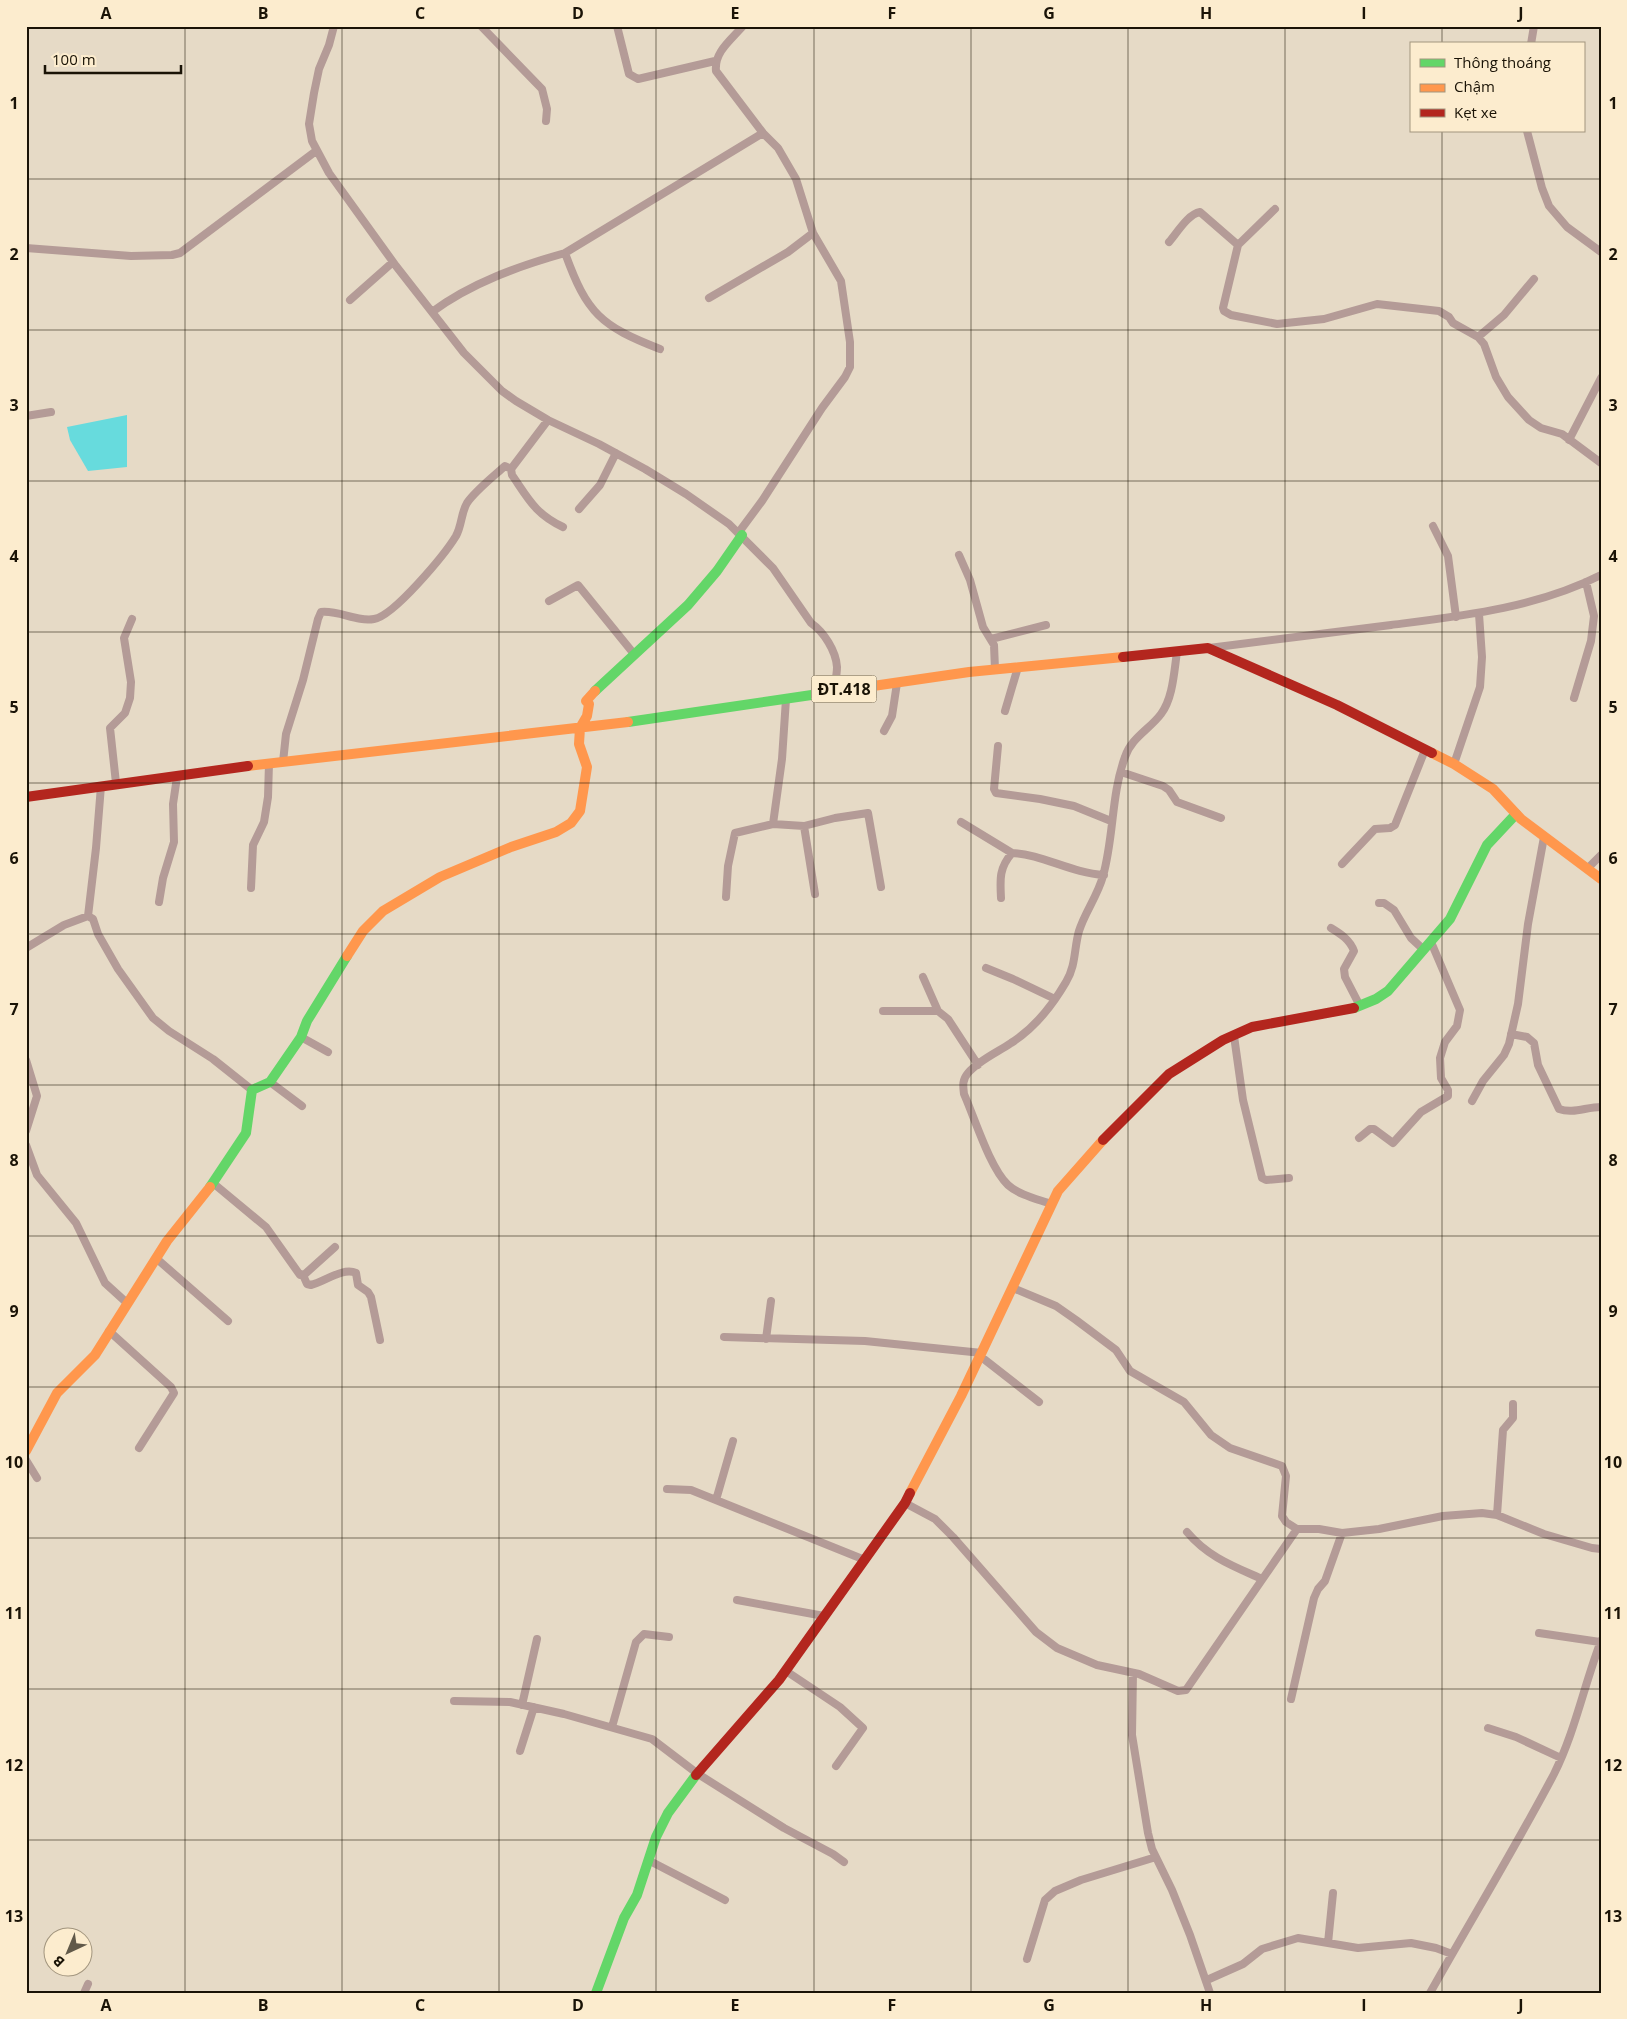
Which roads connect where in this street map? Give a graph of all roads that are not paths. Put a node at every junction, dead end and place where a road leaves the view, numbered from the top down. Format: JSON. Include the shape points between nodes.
{"nodes":[{"id":1,"x":334,"y":26,"type":"edge"},
{"id":2,"x":481,"y":26,"type":"edge"},
{"id":3,"x":617,"y":26,"type":"edge"},
{"id":4,"x":743,"y":26,"type":"edge"},
{"id":5,"x":1534,"y":26,"type":"edge"},
{"id":6,"x":1530,"y":42,"type":"edge"},
{"id":7,"x":715,"y":61,"type":"junction"},
{"id":8,"x":546,"y":121,"type":"dead end"},
{"id":9,"x":1527,"y":132,"type":"edge"},
{"id":10,"x":763,"y":133,"type":"junction"},
{"id":11,"x":316,"y":151,"type":"junction"},
{"id":12,"x":1275,"y":209,"type":"dead end"},
{"id":13,"x":813,"y":233,"type":"junction"},
{"id":14,"x":1169,"y":242,"type":"dead end"},
{"id":15,"x":1238,"y":245,"type":"junction"},
{"id":16,"x":26,"y":248,"type":"edge"},
{"id":17,"x":1601,"y":252,"type":"edge"},
{"id":18,"x":565,"y":253,"type":"junction"},
{"id":19,"x":393,"y":262,"type":"junction"},
{"id":20,"x":1534,"y":279,"type":"dead end"},
{"id":21,"x":709,"y":298,"type":"dead end"},
{"id":22,"x":350,"y":300,"type":"dead end"},
{"id":23,"x":432,"y":312,"type":"junction"},
{"id":24,"x":1478,"y":337,"type":"junction"},
{"id":25,"x":660,"y":349,"type":"dead end"},
{"id":26,"x":1601,"y":378,"type":"edge"},
{"id":27,"x":51,"y":412,"type":"dead end"},
{"id":28,"x":26,"y":416,"type":"edge"},
{"id":29,"x":548,"y":420,"type":"junction"},
{"id":30,"x":1569,"y":440,"type":"junction"},
{"id":31,"x":616,"y":453,"type":"junction"},
{"id":32,"x":1601,"y":464,"type":"edge"},
{"id":33,"x":510,"y":469,"type":"junction"},
{"id":34,"x":579,"y":509,"type":"dead end"},
{"id":35,"x":1433,"y":526,"type":"dead end"},
{"id":36,"x":562,"y":527,"type":"dead end"},
{"id":37,"x":740,"y":534,"type":"junction"},
{"id":38,"x":959,"y":555,"type":"dead end"},
{"id":39,"x":1601,"y":574,"type":"edge"},
{"id":40,"x":1586,"y":582,"type":"junction"},
{"id":41,"x":549,"y":601,"type":"dead end"},
{"id":42,"x":1479,"y":614,"type":"junction"},
{"id":43,"x":1456,"y":617,"type":"junction"},
{"id":44,"x":132,"y":619,"type":"dead end"},
{"id":45,"x":1046,"y":625,"type":"dead end"},
{"id":46,"x":991,"y":639,"type":"junction"},
{"id":47,"x":1208,"y":648,"type":"junction"},
{"id":48,"x":1177,"y":652,"type":"junction"},
{"id":49,"x":634,"y":654,"type":"junction"},
{"id":50,"x":1018,"y":667,"type":"junction"},
{"id":51,"x":995,"y":669,"type":"junction"},
{"id":52,"x":897,"y":682,"type":"junction"},
{"id":53,"x":834,"y":691,"type":"junction"},
{"id":54,"x":1574,"y":698,"type":"dead end"},
{"id":55,"x":786,"y":699,"type":"junction"},
{"id":56,"x":1006,"y":711,"type":"dead end"},
{"id":57,"x":580,"y":728,"type":"junction"},
{"id":58,"x":884,"y":731,"type":"dead end"},
{"id":59,"x":998,"y":746,"type":"dead end"},
{"id":60,"x":1425,"y":750,"type":"junction"},
{"id":61,"x":283,"y":762,"type":"junction"},
{"id":62,"x":269,"y":764,"type":"junction"},
{"id":63,"x":1454,"y":764,"type":"junction"},
{"id":64,"x":1121,"y":772,"type":"junction"},
{"id":65,"x":177,"y":777,"type":"junction"},
{"id":66,"x":116,"y":784,"type":"junction"},
{"id":67,"x":101,"y":786,"type":"junction"},
{"id":68,"x":26,"y":797,"type":"edge"},
{"id":69,"x":1516,"y":814,"type":"junction"},
{"id":70,"x":1222,"y":818,"type":"dead end"},
{"id":71,"x":1111,"y":821,"type":"junction"},
{"id":72,"x":961,"y":822,"type":"dead end"},
{"id":73,"x":773,"y":824,"type":"junction"},
{"id":74,"x":804,"y":826,"type":"junction"},
{"id":75,"x":1544,"y":837,"type":"junction"},
{"id":76,"x":1012,"y":853,"type":"junction"},
{"id":77,"x":1601,"y":856,"type":"edge"},
{"id":78,"x":1342,"y":864,"type":"dead end"},
{"id":79,"x":1587,"y":869,"type":"junction"},
{"id":80,"x":1104,"y":875,"type":"junction"},
{"id":81,"x":1601,"y":879,"type":"edge"},
{"id":82,"x":881,"y":887,"type":"dead end"},
{"id":83,"x":251,"y":888,"type":"dead end"},
{"id":84,"x":815,"y":894,"type":"dead end"},
{"id":85,"x":726,"y":897,"type":"dead end"},
{"id":86,"x":1001,"y":898,"type":"dead end"},
{"id":87,"x":159,"y":902,"type":"dead end"},
{"id":88,"x":1380,"y":904,"type":"dead end"},
{"id":89,"x":88,"y":916,"type":"junction"},
{"id":90,"x":1331,"y":928,"type":"dead end"},
{"id":91,"x":1428,"y":946,"type":"junction"},
{"id":92,"x":26,"y":948,"type":"edge"},
{"id":93,"x":986,"y":968,"type":"dead end"},
{"id":94,"x":923,"y":977,"type":"dead end"},
{"id":95,"x":1055,"y":999,"type":"junction"},
{"id":96,"x":1360,"y":1006,"type":"junction"},
{"id":97,"x":883,"y":1011,"type":"dead end"},
{"id":98,"x":938,"y":1011,"type":"junction"},
{"id":99,"x":1511,"y":1034,"type":"junction"},
{"id":100,"x":1234,"y":1036,"type":"junction"},
{"id":101,"x":300,"y":1037,"type":"junction"},
{"id":102,"x":328,"y":1052,"type":"dead end"},
{"id":103,"x":26,"y":1060,"type":"edge"},
{"id":104,"x":978,"y":1065,"type":"junction"},
{"id":105,"x":270,"y":1082,"type":"junction"},
{"id":106,"x":252,"y":1090,"type":"junction"},
{"id":107,"x":1472,"y":1101,"type":"dead end"},
{"id":108,"x":302,"y":1106,"type":"dead end"},
{"id":109,"x":1601,"y":1107,"type":"edge"},
{"id":110,"x":26,"y":1128,"type":"edge"},
{"id":111,"x":1360,"y":1138,"type":"dead end"},
{"id":112,"x":26,"y":1145,"type":"edge"},
{"id":113,"x":1289,"y":1178,"type":"dead end"},
{"id":114,"x":213,"y":1184,"type":"junction"},
{"id":115,"x":1051,"y":1204,"type":"junction"},
{"id":116,"x":335,"y":1247,"type":"dead end"},
{"id":117,"x":157,"y":1259,"type":"junction"},
{"id":118,"x":303,"y":1276,"type":"junction"},
{"id":119,"x":1013,"y":1288,"type":"junction"},
{"id":120,"x":771,"y":1301,"type":"dead end"},
{"id":121,"x":127,"y":1303,"type":"junction"},
{"id":122,"x":228,"y":1321,"type":"dead end"},
{"id":123,"x":109,"y":1331,"type":"junction"},
{"id":124,"x":724,"y":1337,"type":"dead end"},
{"id":125,"x":766,"y":1339,"type":"junction"},
{"id":126,"x":380,"y":1340,"type":"dead end"},
{"id":127,"x":981,"y":1354,"type":"junction"},
{"id":128,"x":1039,"y":1402,"type":"dead end"},
{"id":129,"x":1513,"y":1404,"type":"dead end"},
{"id":130,"x":733,"y":1441,"type":"dead end"},
{"id":131,"x":139,"y":1448,"type":"dead end"},
{"id":132,"x":26,"y":1450,"type":"edge"},
{"id":133,"x":26,"y":1460,"type":"edge"},
{"id":134,"x":37,"y":1478,"type":"dead end"},
{"id":135,"x":667,"y":1489,"type":"dead end"},
{"id":136,"x":716,"y":1500,"type":"junction"},
{"id":137,"x":905,"y":1503,"type":"junction"},
{"id":138,"x":1497,"y":1515,"type":"junction"},
{"id":139,"x":1297,"y":1528,"type":"junction"},
{"id":140,"x":1187,"y":1532,"type":"dead end"},
{"id":141,"x":1342,"y":1533,"type":"junction"},
{"id":142,"x":1601,"y":1549,"type":"edge"},
{"id":143,"x":865,"y":1560,"type":"junction"},
{"id":144,"x":1262,"y":1579,"type":"junction"},
{"id":145,"x":736,"y":1600,"type":"dead end"},
{"id":146,"x":824,"y":1616,"type":"junction"},
{"id":147,"x":1539,"y":1633,"type":"dead end"},
{"id":148,"x":669,"y":1637,"type":"dead end"},
{"id":149,"x":537,"y":1639,"type":"dead end"},
{"id":150,"x":1600,"y":1642,"type":"edge"},
{"id":151,"x":786,"y":1671,"type":"junction"},
{"id":152,"x":1134,"y":1673,"type":"junction"},
{"id":153,"x":1291,"y":1699,"type":"dead end"},
{"id":154,"x":454,"y":1700,"type":"dead end"},
{"id":155,"x":522,"y":1705,"type":"junction"},
{"id":156,"x":534,"y":1707,"type":"junction"},
{"id":157,"x":612,"y":1727,"type":"junction"},
{"id":158,"x":1488,"y":1728,"type":"dead end"},
{"id":159,"x":520,"y":1751,"type":"dead end"},
{"id":160,"x":1561,"y":1758,"type":"junction"},
{"id":161,"x":836,"y":1766,"type":"dead end"},
{"id":162,"x":698,"y":1774,"type":"junction"},
{"id":163,"x":1156,"y":1857,"type":"junction"},
{"id":164,"x":648,"y":1860,"type":"junction"},
{"id":165,"x":844,"y":1862,"type":"dead end"},
{"id":166,"x":1333,"y":1893,"type":"dead end"},
{"id":167,"x":725,"y":1900,"type":"dead end"},
{"id":168,"x":1328,"y":1943,"type":"junction"},
{"id":169,"x":1452,"y":1954,"type":"junction"},
{"id":170,"x":1028,"y":1958,"type":"dead end"},
{"id":171,"x":1207,"y":1980,"type":"junction"},
{"id":172,"x":88,"y":1984,"type":"dead end"},
{"id":173,"x":84,"y":1993,"type":"edge"},
{"id":174,"x":596,"y":1993,"type":"edge"},
{"id":175,"x":1210,"y":1993,"type":"edge"},
{"id":176,"x":1430,"y":1993,"type":"edge"}],
"edges":[{"from":1,"to":11,"type":"street","via":[[319,69],[309,124]]},
{"from":2,"to":8,"type":"street","via":[[542,89]]},
{"from":3,"to":7,"type":"street","via":[[629,74],[638,79]]},
{"from":4,"to":7,"type":"street"},
{"from":5,"to":6,"type":"street"},
{"from":7,"to":10,"type":"street","via":[[716,71]]},
{"from":9,"to":17,"type":"street","via":[[1549,206],[1567,227]]},
{"from":10,"to":13,"type":"street","via":[[778,148],[796,179]]},
{"from":10,"to":18,"type":"street"},
{"from":11,"to":16,"type":"street","via":[[180,253],[130,256]]},
{"from":11,"to":19,"type":"street"},
{"from":12,"to":15,"type":"street"},
{"from":13,"to":21,"type":"street","via":[[788,252]]},
{"from":13,"to":37,"type":"street","via":[[841,281],[850,342],[850,367]]},
{"from":14,"to":15,"type":"street","via":[[1191,216],[1200,212]]},
{"from":15,"to":24,"type":"street","via":[[1223,308],[1231,315],[1277,324],[1324,319],[1377,304],[1439,311]]},
{"from":18,"to":23,"type":"street","via":[[483,283],[452,297]]},
{"from":18,"to":25,"type":"street","via":[[585,298],[598,317],[628,337]]},
{"from":19,"to":22,"type":"street"},
{"from":19,"to":23,"type":"street"},
{"from":20,"to":24,"type":"street","via":[[1504,315]]},
{"from":23,"to":29,"type":"street","via":[[464,353],[502,391]]},
{"from":24,"to":30,"type":"street","via":[[1508,397],[1529,420]]},
{"from":26,"to":30,"type":"street"},
{"from":27,"to":28,"type":"street"},
{"from":29,"to":31,"type":"street"},
{"from":29,"to":33,"type":"street"},
{"from":30,"to":32,"type":"street"},
{"from":31,"to":34,"type":"street","via":[[600,485]]},
{"from":31,"to":37,"type":"street","via":[[686,494]]},
{"from":33,"to":36,"type":"street","via":[[533,506],[548,520]]},
{"from":33,"to":61,"type":"street","via":[[505,466],[468,502],[456,535],[445,553],[387,612],[376,619],[364,620],[321,612],[286,734]]},
{"from":35,"to":43,"type":"street","via":[[1448,556]]},
{"from":37,"to":49,"type":"street","via":[[707,582],[670,623]]},
{"from":37,"to":53,"type":"street","via":[[773,568],[811,624],[826,640],[837,666]]},
{"from":38,"to":46,"type":"street","via":[[970,580],[983,627]]},
{"from":39,"to":40,"type":"street"},
{"from":40,"to":42,"type":"street","via":[[1549,596]]},
{"from":40,"to":54,"type":"street","via":[[1594,616],[1591,641]]},
{"from":41,"to":49,"type":"street","via":[[578,585]]},
{"from":42,"to":43,"type":"street"},
{"from":42,"to":63,"type":"street","via":[[1480,687]]},
{"from":43,"to":47,"type":"street"},
{"from":44,"to":66,"type":"street","via":[[124,638],[131,682],[130,698],[125,713],[110,728]]},
{"from":45,"to":46,"type":"street"},
{"from":46,"to":51,"type":"street"},
{"from":47,"to":48,"type":"street","number":"ĐT.418"},
{"from":47,"to":60,"type":"street","via":[[1337,705]]},
{"from":48,"to":50,"type":"street","number":"ĐT.418"},
{"from":48,"to":64,"type":"street","via":[[1165,708],[1127,751]]},
{"from":49,"to":57,"type":"street","via":[[586,701],[589,704],[587,716]]},
{"from":50,"to":51,"type":"street","number":"ĐT.418"},
{"from":50,"to":56,"type":"street"},
{"from":51,"to":52,"type":"street","number":"ĐT.418"},
{"from":52,"to":53,"type":"street","number":"ĐT.418"},
{"from":52,"to":58,"type":"street","via":[[892,716]]},
{"from":53,"to":55,"type":"street","number":"ĐT.418"},
{"from":55,"to":57,"type":"street","number":"ĐT.418"},
{"from":55,"to":73,"type":"street"},
{"from":57,"to":61,"type":"street","number":"ĐT.418"},
{"from":57,"to":101,"type":"street","via":[[579,744],[587,767],[580,811],[571,823],[556,832],[440,876],[383,911],[363,931],[307,1020]]},
{"from":59,"to":71,"type":"street","via":[[996,793],[1074,806]]},
{"from":60,"to":63,"type":"street"},
{"from":60,"to":78,"type":"street","via":[[1395,825],[1375,829]]},
{"from":61,"to":62,"type":"street","number":"ĐT.418"},
{"from":62,"to":65,"type":"street","number":"ĐT.418"},
{"from":62,"to":83,"type":"street","via":[[264,822],[253,845]]},
{"from":63,"to":69,"type":"street","via":[[1493,789]]},
{"from":64,"to":70,"type":"street","via":[[1163,786],[1178,802]]},
{"from":64,"to":71,"type":"street"},
{"from":65,"to":66,"type":"street","number":"ĐT.418"},
{"from":65,"to":87,"type":"street","via":[[173,804],[174,842]]},
{"from":66,"to":67,"type":"street","number":"ĐT.418"},
{"from":67,"to":68,"type":"street","number":"ĐT.418"},
{"from":67,"to":89,"type":"street"},
{"from":69,"to":75,"type":"street"},
{"from":69,"to":91,"type":"street","via":[[1487,845],[1458,906]]},
{"from":71,"to":80,"type":"street"},
{"from":72,"to":76,"type":"street"},
{"from":73,"to":74,"type":"street"},
{"from":73,"to":85,"type":"street","via":[[735,833]]},
{"from":74,"to":82,"type":"street","via":[[868,813]]},
{"from":74,"to":84,"type":"street"},
{"from":75,"to":79,"type":"street"},
{"from":75,"to":99,"type":"street"},
{"from":76,"to":80,"type":"street"},
{"from":76,"to":86,"type":"street","via":[[1000,874]]},
{"from":77,"to":79,"type":"street"},
{"from":79,"to":81,"type":"street"},
{"from":80,"to":95,"type":"street","via":[[1079,931],[1070,975]]},
{"from":88,"to":91,"type":"street","via":[[1394,910],[1411,938]]},
{"from":89,"to":92,"type":"street","via":[[64,925]]},
{"from":89,"to":106,"type":"street","via":[[118,969],[153,1018]]},
{"from":90,"to":96,"type":"street","via":[[1352,945],[1354,951],[1344,969],[1345,977]]},
{"from":91,"to":96,"type":"street","via":[[1388,991]]},
{"from":91,"to":111,"type":"street","via":[[1460,1010],[1457,1026],[1445,1042],[1440,1058],[1441,1078],[1448,1096],[1421,1112],[1393,1143],[1374,1129]]},
{"from":93,"to":95,"type":"street"},
{"from":94,"to":98,"type":"street"},
{"from":95,"to":104,"type":"street","via":[[1020,1037]]},
{"from":96,"to":100,"type":"street","via":[[1252,1027]]},
{"from":97,"to":98,"type":"street"},
{"from":98,"to":104,"type":"street","via":[[948,1019]]},
{"from":99,"to":107,"type":"street","via":[[1504,1055]]},
{"from":99,"to":109,"type":"street","via":[[1527,1037],[1534,1043],[1538,1065],[1559,1109],[1574,1111]]},
{"from":100,"to":113,"type":"street","via":[[1243,1100],[1262,1178]]},
{"from":100,"to":115,"type":"street","via":[[1169,1074],[1088,1157],[1058,1191]]},
{"from":101,"to":102,"type":"street"},
{"from":101,"to":105,"type":"street"},
{"from":103,"to":110,"type":"street","via":[[37,1096]]},
{"from":104,"to":115,"type":"street","via":[[962,1084],[995,1166],[1008,1185]]},
{"from":105,"to":106,"type":"street"},
{"from":105,"to":108,"type":"street"},
{"from":106,"to":114,"type":"street","via":[[246,1133]]},
{"from":112,"to":121,"type":"street","via":[[37,1175],[76,1223],[105,1283]]},
{"from":114,"to":117,"type":"street"},
{"from":114,"to":118,"type":"street","via":[[266,1227],[296,1271]]},
{"from":115,"to":119,"type":"street"},
{"from":116,"to":118,"type":"street"},
{"from":117,"to":121,"type":"street"},
{"from":117,"to":122,"type":"street"},
{"from":118,"to":126,"type":"street","via":[[311,1285],[340,1274],[356,1273],[358,1285],[371,1297]]},
{"from":119,"to":127,"type":"street"},
{"from":119,"to":139,"type":"street","via":[[1056,1306],[1076,1320],[1116,1350],[1130,1371],[1184,1402],[1211,1435],[1230,1448],[1282,1466],[1286,1476],[1282,1516]]},
{"from":120,"to":125,"type":"street"},
{"from":121,"to":123,"type":"street"},
{"from":123,"to":131,"type":"street","via":[[174,1393]]},
{"from":123,"to":132,"type":"street","via":[[95,1355],[57,1393]]},
{"from":124,"to":125,"type":"street"},
{"from":125,"to":127,"type":"street","via":[[865,1341]]},
{"from":127,"to":128,"type":"street"},
{"from":127,"to":137,"type":"street"},
{"from":129,"to":138,"type":"street","via":[[1513,1418],[1503,1430]]},
{"from":130,"to":136,"type":"street"},
{"from":133,"to":134,"type":"street"},
{"from":135,"to":136,"type":"street","via":[[691,1490]]},
{"from":136,"to":143,"type":"street"},
{"from":137,"to":143,"type":"street"},
{"from":137,"to":152,"type":"street","via":[[934,1519],[953,1537],[1036,1632],[1057,1648],[1097,1665]]},
{"from":138,"to":141,"type":"street","via":[[1466,1513]]},
{"from":138,"to":142,"type":"street","via":[[1544,1534]]},
{"from":139,"to":141,"type":"street"},
{"from":139,"to":144,"type":"street"},
{"from":140,"to":144,"type":"street","via":[[1212,1556]]},
{"from":141,"to":153,"type":"street","via":[[1325,1581],[1314,1598]]},
{"from":143,"to":146,"type":"street"},
{"from":144,"to":152,"type":"street","via":[[1186,1690],[1178,1691]]},
{"from":145,"to":146,"type":"street"},
{"from":146,"to":151,"type":"street"},
{"from":147,"to":150,"type":"street"},
{"from":148,"to":157,"type":"street","via":[[644,1634],[636,1642]]},
{"from":149,"to":155,"type":"street"},
{"from":150,"to":160,"type":"street"},
{"from":151,"to":161,"type":"street","via":[[861,1725],[862,1730]]},
{"from":151,"to":162,"type":"street"},
{"from":152,"to":163,"type":"street","via":[[1132,1735],[1148,1833]]},
{"from":154,"to":155,"type":"street"},
{"from":155,"to":156,"type":"street"},
{"from":156,"to":157,"type":"street"},
{"from":156,"to":159,"type":"street"},
{"from":157,"to":162,"type":"street","via":[[652,1740]]},
{"from":158,"to":160,"type":"street","via":[[1516,1736]]},
{"from":160,"to":169,"type":"street"},
{"from":162,"to":164,"type":"street","via":[[668,1813]]},
{"from":162,"to":165,"type":"street"},
{"from":163,"to":170,"type":"street","via":[[1055,1891],[1045,1900]]},
{"from":163,"to":171,"type":"street"},
{"from":164,"to":167,"type":"street"},
{"from":164,"to":174,"type":"street","via":[[640,1889],[621,1926]]},
{"from":166,"to":168,"type":"street"},
{"from":168,"to":169,"type":"street","via":[[1358,1948],[1411,1943]]},
{"from":168,"to":171,"type":"street","via":[[1298,1938],[1262,1949],[1243,1964]]},
{"from":169,"to":176,"type":"street"},
{"from":171,"to":175,"type":"street"},
{"from":172,"to":173,"type":"street"}]}
